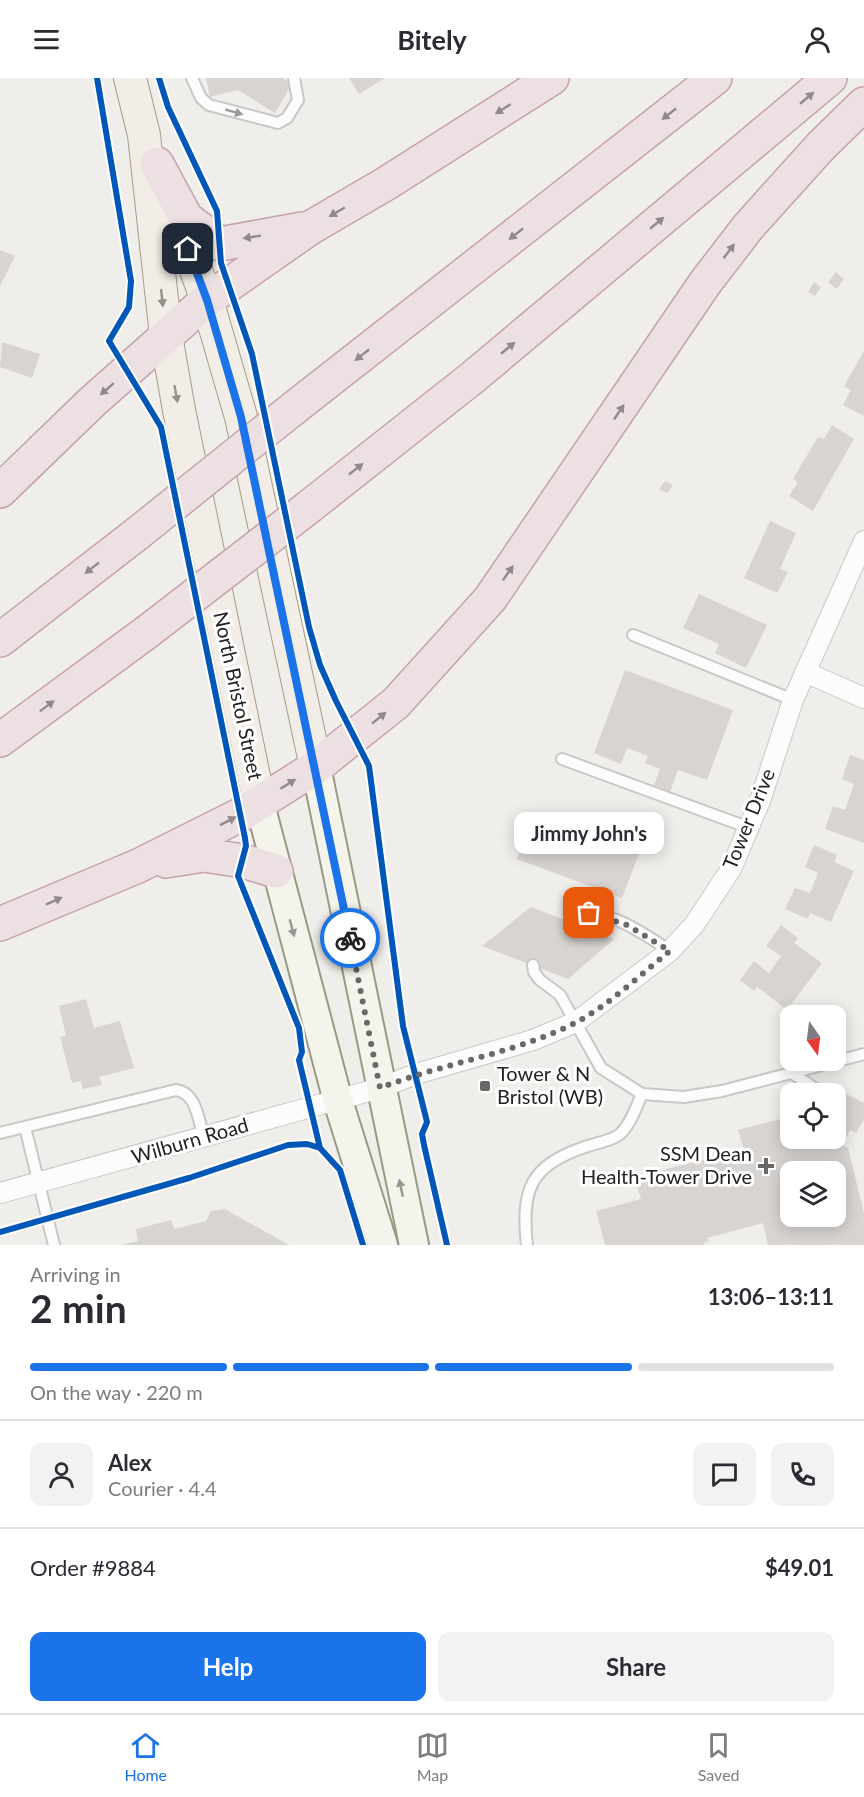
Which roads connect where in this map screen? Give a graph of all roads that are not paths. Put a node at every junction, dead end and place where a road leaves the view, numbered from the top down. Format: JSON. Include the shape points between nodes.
{"nodes":[{"id":1,"x":130,"y":78,"type":"edge"},
{"id":2,"x":192,"y":78,"type":"edge"},
{"id":3,"x":294,"y":78,"type":"edge"},
{"id":4,"x":552,"y":78,"type":"edge"},
{"id":5,"x":715,"y":78,"type":"edge"},
{"id":6,"x":830,"y":78,"type":"edge"},
{"id":7,"x":864,"y":104,"type":"edge"},
{"id":8,"x":151,"y":149,"type":"junction"},
{"id":9,"x":310,"y":228,"type":"junction"},
{"id":10,"x":207,"y":300,"type":"junction"},
{"id":11,"x":166,"y":336,"type":"junction"},
{"id":12,"x":0,"y":490,"type":"edge"},
{"id":13,"x":864,"y":541,"type":"edge"},
{"id":14,"x":633,"y":635,"type":"dead end"},
{"id":15,"x":0,"y":640,"type":"edge"},
{"id":16,"x":805,"y":672,"type":"junction"},
{"id":17,"x":864,"y":698,"type":"edge"},
{"id":18,"x":793,"y":700,"type":"junction"},
{"id":19,"x":0,"y":740,"type":"edge"},
{"id":20,"x":562,"y":759,"type":"dead end"},
{"id":21,"x":316,"y":767,"type":"junction"},
{"id":22,"x":259,"y":801,"type":"junction"},
{"id":23,"x":747,"y":827,"type":"junction"},
{"id":24,"x":138,"y":866,"type":"junction"},
{"id":25,"x":276,"y":871,"type":"junction"},
{"id":26,"x":570,"y":922,"type":"dead end"},
{"id":27,"x":0,"y":924,"type":"edge"},
{"id":28,"x":670,"y":951,"type":"junction"},
{"id":29,"x":533,"y":966,"type":"dead end"},
{"id":30,"x":576,"y":1022,"type":"junction"},
{"id":31,"x":864,"y":1054,"type":"edge"},
{"id":32,"x":792,"y":1072,"type":"junction"},
{"id":33,"x":808,"y":1083,"type":"edge"},
{"id":34,"x":380,"y":1088,"type":"junction"},
{"id":35,"x":642,"y":1094,"type":"junction"},
{"id":36,"x":338,"y":1101,"type":"junction"},
{"id":37,"x":25,"y":1127,"type":"junction"},
{"id":38,"x":0,"y":1133,"type":"edge"},
{"id":39,"x":204,"y":1137,"type":"junction"},
{"id":40,"x":39,"y":1184,"type":"junction"},
{"id":41,"x":0,"y":1193,"type":"edge"},
{"id":42,"x":54,"y":1245,"type":"edge"},
{"id":43,"x":383,"y":1245,"type":"edge"},
{"id":44,"x":414,"y":1245,"type":"edge"},
{"id":45,"x":527,"y":1245,"type":"edge"}],
"edges":[{"from":1,"to":8,"type":"main road","name":"North Bristol Street"},
{"from":2,"to":3,"type":"lane","one_way":true,"via":[[201,98],[209,105],[278,123],[287,118],[298,100]]},
{"from":4,"to":9,"type":"highway","one_way":true},
{"from":5,"to":15,"type":"highway","one_way":true,"bridge":true},
{"from":19,"to":6,"type":"highway","one_way":true,"bridge":true,"via":[[147,632],[472,378]]},
{"from":21,"to":7,"type":"highway","one_way":true,"via":[[396,703],[490,598],[705,283],[748,227]]},
{"from":9,"to":8,"type":"highway","one_way":true,"via":[[220,244],[186,218]]},
{"from":8,"to":10,"type":"main road","name":"North Bristol Street"},
{"from":8,"to":11,"type":"main road","name":"North Bristol Street","one_way":true},
{"from":9,"to":10,"type":"highway"},
{"from":10,"to":11,"type":"highway"},
{"from":10,"to":21,"type":"main road","name":"North Bristol Street","via":[[241,417]]},
{"from":11,"to":12,"type":"highway","one_way":true},
{"from":11,"to":22,"type":"main road","name":"North Bristol Street","one_way":true},
{"from":13,"to":16,"type":"street","name":"Tower Drive"},
{"from":14,"to":18,"type":"lane"},
{"from":16,"to":17,"type":"street"},
{"from":16,"to":18,"type":"street","name":"Tower Drive"},
{"from":18,"to":23,"type":"street","name":"Tower Drive","via":[[760,801]]},
{"from":20,"to":23,"type":"lane"},
{"from":22,"to":21,"type":"highway","one_way":true},
{"from":21,"to":34,"type":"street","name":"North Bristol Street"},
{"from":24,"to":22,"type":"highway","one_way":true,"via":[[240,815]]},
{"from":22,"to":25,"type":"street","name":"North Bristol Street"},
{"from":23,"to":28,"type":"street","name":"Tower Drive","via":[[731,869],[694,925]]},
{"from":24,"to":25,"type":"highway","via":[[204,855]]},
{"from":27,"to":24,"type":"highway","one_way":true},
{"from":25,"to":36,"type":"street","name":"North Bristol Street","one_way":true},
{"from":26,"to":28,"type":"lane","via":[[589,913],[605,917],[627,925]]},
{"from":28,"to":30,"type":"street","name":"Tower Drive"},
{"from":29,"to":30,"type":"lane","via":[[540,980],[560,995]]},
{"from":30,"to":34,"type":"street","name":"Tower Drive","via":[[533,1040]]},
{"from":30,"to":35,"type":"lane","via":[[601,1068]]},
{"from":31,"to":32,"type":"lane"},
{"from":32,"to":33,"type":"lane"},
{"from":32,"to":35,"type":"lane","via":[[684,1097]]},
{"from":34,"to":36,"type":"street","name":"Wilburn Road"},
{"from":44,"to":34,"type":"street","name":"North Bristol Street","one_way":true},
{"from":35,"to":45,"type":"lane","via":[[619,1135],[559,1155],[542,1169],[529,1190],[524,1214]]},
{"from":36,"to":39,"type":"street","name":"Wilburn Road"},
{"from":36,"to":43,"type":"street","name":"North Bristol Street"},
{"from":37,"to":38,"type":"lane"},
{"from":37,"to":39,"type":"lane","via":[[176,1090],[191,1097]]},
{"from":37,"to":40,"type":"lane"},
{"from":39,"to":40,"type":"street","name":"Wilburn Road"},
{"from":40,"to":41,"type":"street","name":"Wilburn Road"},
{"from":40,"to":42,"type":"lane"}]}
